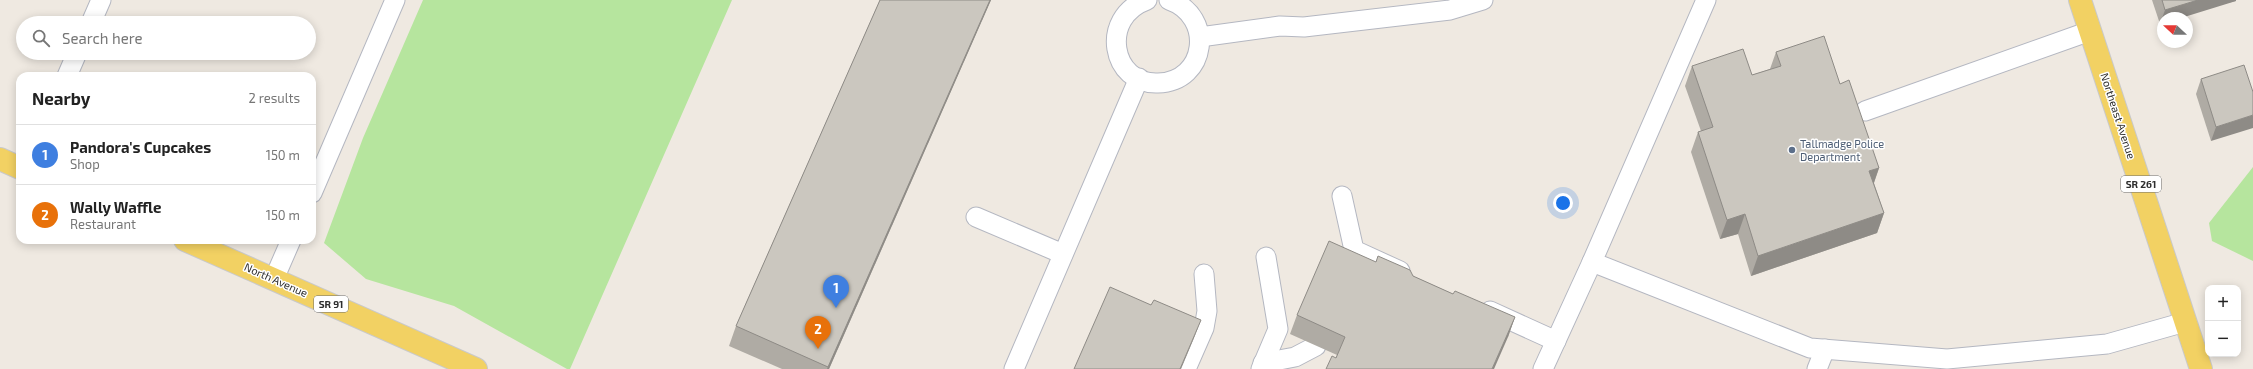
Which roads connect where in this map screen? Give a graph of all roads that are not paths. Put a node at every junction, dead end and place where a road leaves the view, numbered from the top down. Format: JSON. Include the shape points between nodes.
{"nodes":[{"id":1,"x":101,"y":0,"type":"edge"},
{"id":2,"x":395,"y":0,"type":"edge"},
{"id":3,"x":1147,"y":0,"type":"edge"},
{"id":4,"x":1169,"y":0,"type":"edge"},
{"id":5,"x":1483,"y":0,"type":"edge"},
{"id":6,"x":1706,"y":0,"type":"edge"},
{"id":7,"x":2080,"y":0,"type":"edge"},
{"id":8,"x":94,"y":16,"type":"edge"},
{"id":9,"x":2090,"y":31,"type":"junction"},
{"id":10,"x":1200,"y":37,"type":"junction"},
{"id":11,"x":74,"y":60,"type":"edge"},
{"id":12,"x":69,"y":72,"type":"edge"},
{"id":13,"x":1139,"y":78,"type":"junction"},
{"id":14,"x":1865,"y":110,"type":"dead end"},
{"id":15,"x":0,"y":159,"type":"edge"},
{"id":16,"x":16,"y":166,"type":"edge"},
{"id":17,"x":316,"y":183,"type":"edge"},
{"id":18,"x":1342,"y":196,"type":"dead end"},
{"id":19,"x":976,"y":217,"type":"dead end"},
{"id":20,"x":194,"y":244,"type":"edge"},
{"id":21,"x":289,"y":244,"type":"edge"},
{"id":22,"x":1063,"y":254,"type":"junction"},
{"id":23,"x":1266,"y":257,"type":"dead end"},
{"id":24,"x":1592,"y":262,"type":"junction"},
{"id":25,"x":1204,"y":274,"type":"dead end"},
{"id":26,"x":1414,"y":277,"type":"edge"},
{"id":27,"x":274,"y":279,"type":"junction"},
{"id":28,"x":1471,"y":303,"type":"edge"},
{"id":29,"x":2186,"y":322,"type":"junction"},
{"id":30,"x":1556,"y":341,"type":"junction"},
{"id":31,"x":1316,"y":346,"type":"dead end"},
{"id":32,"x":1825,"y":349,"type":"junction"},
{"id":33,"x":1262,"y":366,"type":"edge"},
{"id":34,"x":476,"y":369,"type":"edge"},
{"id":35,"x":1014,"y":369,"type":"edge"},
{"id":36,"x":1186,"y":369,"type":"edge"},
{"id":37,"x":1543,"y":369,"type":"edge"},
{"id":38,"x":1817,"y":369,"type":"edge"},
{"id":39,"x":2201,"y":369,"type":"edge"}],
"edges":[{"from":1,"to":8,"type":"lane"},
{"from":2,"to":17,"type":"lane"},
{"from":3,"to":13,"type":"lane","via":[[1126,12],[1115,39],[1117,52],[1123,64]]},
{"from":4,"to":10,"type":"lane","via":[[1190,13],[1198,25]]},
{"from":5,"to":10,"type":"lane","via":[[1450,10],[1304,27],[1280,26]]},
{"from":6,"to":24,"type":"lane"},
{"from":7,"to":9,"type":"main road","name":"Northeast Avenue","number":"SR 261"},
{"from":9,"to":14,"type":"lane"},
{"from":9,"to":29,"type":"main road","name":"Northeast Avenue","number":"SR 261"},
{"from":10,"to":13,"type":"lane","via":[[1196,59],[1183,75],[1171,81],[1157,83]]},
{"from":11,"to":12,"type":"lane"},
{"from":13,"to":22,"type":"lane"},
{"from":15,"to":16,"type":"main road"},
{"from":18,"to":26,"type":"lane","via":[[1354,259]]},
{"from":19,"to":22,"type":"lane"},
{"from":20,"to":27,"type":"main road","name":"North Avenue","number":"SR 91"},
{"from":21,"to":27,"type":"lane"},
{"from":22,"to":35,"type":"lane"},
{"from":23,"to":33,"type":"lane","via":[[1278,329]]},
{"from":24,"to":30,"type":"lane"},
{"from":24,"to":32,"type":"lane","via":[[1810,348]]},
{"from":25,"to":36,"type":"lane","via":[[1204,328]]},
{"from":27,"to":34,"type":"main road","name":"North Avenue","number":"SR 91"},
{"from":28,"to":30,"type":"lane"},
{"from":29,"to":32,"type":"lane","via":[[2107,344],[1947,359]]},
{"from":29,"to":39,"type":"main road","name":"Northeast Avenue","number":"SR 261"},
{"from":30,"to":37,"type":"lane"},
{"from":31,"to":33,"type":"lane","via":[[1296,357]]},
{"from":32,"to":38,"type":"lane"}]}
